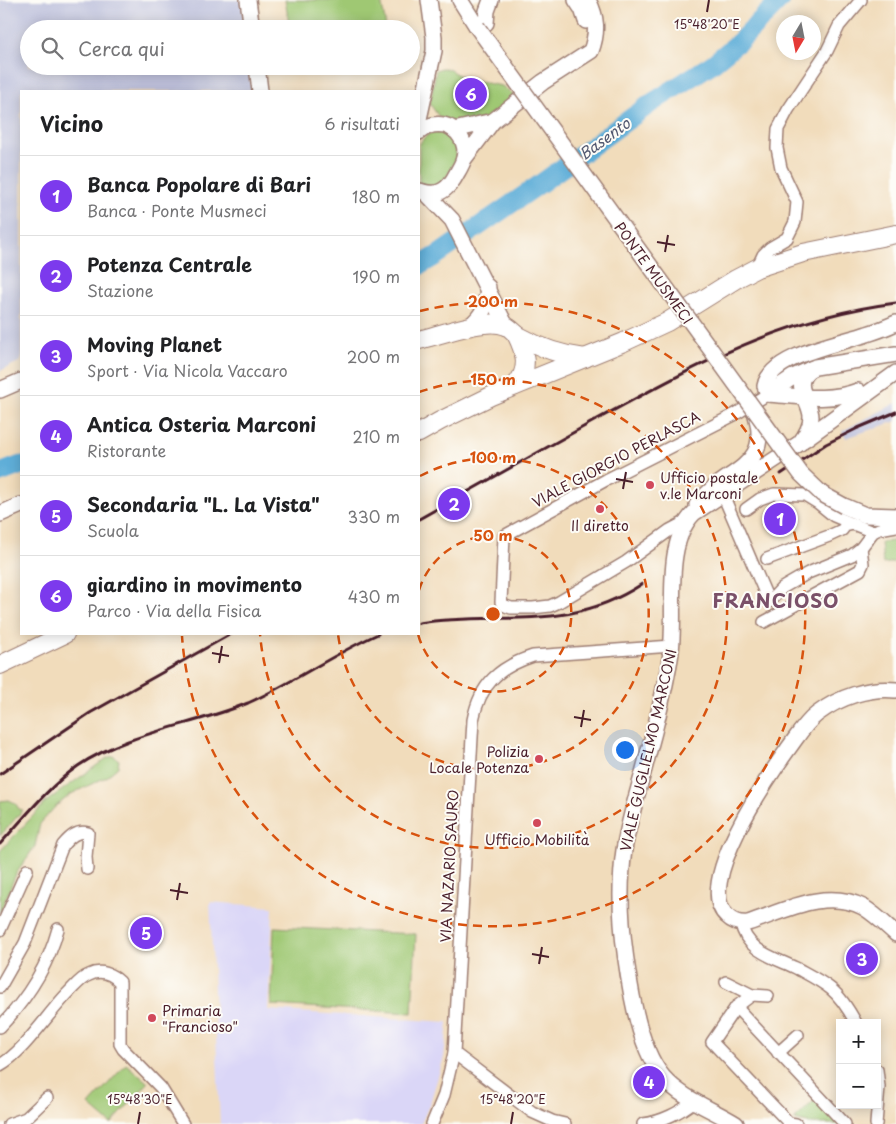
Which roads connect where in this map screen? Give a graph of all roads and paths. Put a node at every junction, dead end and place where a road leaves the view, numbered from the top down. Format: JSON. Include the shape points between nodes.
{"nodes":[{"id":1,"x":248,"y":0,"type":"edge"},
{"id":2,"x":429,"y":0,"type":"edge"},
{"id":3,"x":460,"y":0,"type":"edge"},
{"id":4,"x":470,"y":0,"type":"edge"},
{"id":5,"x":491,"y":0,"type":"edge"},
{"id":6,"x":576,"y":0,"type":"edge"},
{"id":7,"x":588,"y":0,"type":"edge"},
{"id":8,"x":861,"y":0,"type":"edge"},
{"id":9,"x":251,"y":20,"type":"edge"},
{"id":10,"x":481,"y":25,"type":"junction"},
{"id":11,"x":568,"y":65,"type":"junction"},
{"id":12,"x":258,"y":75,"type":"edge"},
{"id":13,"x":260,"y":90,"type":"edge"},
{"id":14,"x":424,"y":92,"type":"junction"},
{"id":15,"x":420,"y":114,"type":"edge"},
{"id":16,"x":493,"y":121,"type":"junction"},
{"id":17,"x":448,"y":127,"type":"junction"},
{"id":18,"x":420,"y":131,"type":"edge"},
{"id":19,"x":464,"y":159,"type":"junction"},
{"id":20,"x":451,"y":184,"type":"junction"},
{"id":21,"x":422,"y":192,"type":"edge"},
{"id":22,"x":452,"y":220,"type":"junction"},
{"id":23,"x":896,"y":234,"type":"edge"},
{"id":24,"x":757,"y":268,"type":"junction"},
{"id":25,"x":488,"y":288,"type":"junction"},
{"id":26,"x":896,"y":323,"type":"edge"},
{"id":27,"x":469,"y":327,"type":"junction"},
{"id":28,"x":511,"y":330,"type":"junction"},
{"id":29,"x":420,"y":340,"type":"edge"},
{"id":30,"x":896,"y":354,"type":"edge"},
{"id":31,"x":585,"y":358,"type":"junction"},
{"id":32,"x":896,"y":363,"type":"edge"},
{"id":33,"x":808,"y":371,"type":"junction"},
{"id":34,"x":896,"y":373,"type":"edge"},
{"id":35,"x":20,"y":381,"type":"edge"},
{"id":36,"x":515,"y":386,"type":"junction"},
{"id":37,"x":0,"y":390,"type":"edge"},
{"id":38,"x":858,"y":391,"type":"junction"},
{"id":39,"x":768,"y":394,"type":"junction"},
{"id":40,"x":823,"y":397,"type":"junction"},
{"id":41,"x":801,"y":400,"type":"junction"},
{"id":42,"x":749,"y":410,"type":"junction"},
{"id":43,"x":816,"y":431,"type":"junction"},
{"id":44,"x":420,"y":432,"type":"edge"},
{"id":45,"x":800,"y":443,"type":"junction"},
{"id":46,"x":723,"y":495,"type":"junction"},
{"id":47,"x":845,"y":503,"type":"junction"},
{"id":48,"x":896,"y":508,"type":"edge"},
{"id":49,"x":746,"y":509,"type":"dead end"},
{"id":50,"x":896,"y":516,"type":"edge"},
{"id":51,"x":686,"y":521,"type":"junction"},
{"id":52,"x":852,"y":524,"type":"junction"},
{"id":53,"x":896,"y":526,"type":"edge"},
{"id":54,"x":873,"y":532,"type":"junction"},
{"id":55,"x":861,"y":548,"type":"junction"},
{"id":56,"x":767,"y":559,"type":"dead end"},
{"id":57,"x":764,"y":622,"type":"dead end"},
{"id":58,"x":63,"y":635,"type":"edge"},
{"id":59,"x":672,"y":646,"type":"junction"},
{"id":60,"x":0,"y":665,"type":"edge"},
{"id":61,"x":896,"y":690,"type":"edge"},
{"id":62,"x":87,"y":868,"type":"dead end"},
{"id":63,"x":27,"y":870,"type":"dead end"},
{"id":64,"x":741,"y":923,"type":"junction"},
{"id":65,"x":58,"y":929,"type":"dead end"},
{"id":66,"x":0,"y":930,"type":"edge"},
{"id":67,"x":896,"y":934,"type":"edge"},
{"id":68,"x":726,"y":982,"type":"dead end"},
{"id":69,"x":0,"y":987,"type":"edge"},
{"id":70,"x":752,"y":995,"type":"junction"},
{"id":71,"x":768,"y":996,"type":"dead end"},
{"id":72,"x":736,"y":1007,"type":"junction"},
{"id":73,"x":853,"y":1019,"type":"edge"},
{"id":74,"x":0,"y":1027,"type":"edge"},
{"id":75,"x":798,"y":1035,"type":"dead end"},
{"id":76,"x":454,"y":1053,"type":"junction"},
{"id":77,"x":778,"y":1053,"type":"junction"},
{"id":78,"x":0,"y":1065,"type":"edge"},
{"id":79,"x":47,"y":1098,"type":"dead end"},
{"id":80,"x":694,"y":1101,"type":"junction"},
{"id":81,"x":877,"y":1109,"type":"edge"},
{"id":82,"x":9,"y":1124,"type":"edge"},
{"id":83,"x":183,"y":1124,"type":"edge"},
{"id":84,"x":432,"y":1124,"type":"edge"},
{"id":85,"x":565,"y":1124,"type":"edge"},
{"id":86,"x":643,"y":1124,"type":"edge"},
{"id":87,"x":736,"y":1124,"type":"edge"},
{"id":88,"x":796,"y":1124,"type":"edge"},
{"id":89,"x":845,"y":1124,"type":"edge"},
{"id":90,"x":876,"y":1124,"type":"edge"}],
"edges":[{"from":1,"to":9,"type":"street"},
{"from":2,"to":14,"type":"street","via":[[434,51]]},
{"from":3,"to":10,"type":"street"},
{"from":4,"to":10,"type":"street"},
{"from":5,"to":10,"type":"street"},
{"from":6,"to":11,"type":"street","via":[[584,16],[586,31],[582,46]]},
{"from":7,"to":11,"type":"street","via":[[596,24],[592,50]]},
{"from":8,"to":24,"type":"street","via":[[838,26],[827,51],[778,129],[781,168],[797,202],[795,222],[787,238],[762,255]]},
{"from":10,"to":42,"type":"street","name":"PONTE MUSMECI","bridge":true},
{"from":10,"to":47,"type":"street","name":"PONTE MUSMECI","via":[[546,108],[808,467]]},
{"from":11,"to":16,"type":"street"},
{"from":12,"to":13,"type":"street"},
{"from":14,"to":15,"type":"street"},
{"from":14,"to":17,"type":"street","via":[[430,113]]},
{"from":16,"to":17,"type":"street"},
{"from":16,"to":19,"type":"street"},
{"from":17,"to":18,"type":"street","via":[[431,125]]},
{"from":17,"to":19,"type":"street","via":[[464,143]]},
{"from":19,"to":20,"type":"street"},
{"from":20,"to":21,"type":"street","via":[[437,193]]},
{"from":20,"to":22,"type":"street"},
{"from":21,"to":22,"type":"street"},
{"from":22,"to":25,"type":"street"},
{"from":23,"to":24,"type":"main road","via":[[812,251]]},
{"from":24,"to":31,"type":"main road","via":[[667,322]]},
{"from":25,"to":27,"type":"street","via":[[480,316]]},
{"from":25,"to":28,"type":"street"},
{"from":26,"to":39,"type":"street","via":[[788,361],[769,376],[765,386]]},
{"from":27,"to":28,"type":"main road","via":[[489,324]]},
{"from":27,"to":29,"type":"main road"},
{"from":28,"to":31,"type":"main road","via":[[554,352]]},
{"from":28,"to":36,"type":"main road","via":[[525,360],[522,378]]},
{"from":30,"to":33,"type":"street"},
{"from":31,"to":36,"type":"main road"},
{"from":32,"to":38,"type":"street"},
{"from":33,"to":39,"type":"street"},
{"from":33,"to":40,"type":"street","via":[[805,379],[809,388]]},
{"from":33,"to":41,"type":"street","via":[[803,377]]},
{"from":34,"to":43,"type":"street"},
{"from":35,"to":37,"type":"street"},
{"from":36,"to":44,"type":"main road"},
{"from":38,"to":40,"type":"street","via":[[838,397]]},
{"from":38,"to":43,"type":"street","via":[[828,415]]},
{"from":39,"to":41,"type":"street"},
{"from":39,"to":42,"type":"street"},
{"from":40,"to":41,"type":"street"},
{"from":41,"to":45,"type":"street","via":[[811,417],[810,426]]},
{"from":42,"to":47,"type":"street","name":"PONTE MUSMECI","bridge":true,"via":[[801,474],[822,494]]},
{"from":42,"to":51,"type":"street","name":"VIALE GUGLIELMO MARCONI","via":[[760,433],[756,454],[701,498]]},
{"from":42,"to":51,"type":"street","name":"VIALE GIORGIO PERLASCA","via":[[606,480],[504,536],[501,602],[511,608],[550,606],[626,562]]},
{"from":43,"to":45,"type":"street"},
{"from":45,"to":46,"type":"street"},
{"from":46,"to":51,"type":"street"},
{"from":46,"to":55,"type":"street","via":[[769,602],[782,588]]},
{"from":47,"to":48,"type":"street"},
{"from":47,"to":50,"type":"street","via":[[852,511]]},
{"from":49,"to":52,"type":"street","via":[[774,494],[805,495],[834,516]]},
{"from":51,"to":59,"type":"street","name":"VIALE GUGLIELMO MARCONI","via":[[678,541],[674,568]]},
{"from":52,"to":54,"type":"street"},
{"from":52,"to":56,"type":"street"},
{"from":53,"to":54,"type":"street"},
{"from":54,"to":55,"type":"street"},
{"from":55,"to":57,"type":"street","via":[[863,564],[860,570]]},
{"from":58,"to":60,"type":"main road"},
{"from":59,"to":76,"type":"street","name":"VIA NAZARIO SAURO","via":[[533,656],[506,667],[489,681],[479,699],[473,720]]},
{"from":59,"to":80,"type":"street","name":"VIALE GUGLIELMO MARCONI","via":[[627,834],[622,868],[622,929],[634,1005],[652,1059],[664,1078]]},
{"from":61,"to":64,"type":"street","via":[[863,692],[818,713],[766,780],[730,846],[720,879],[718,895],[721,909],[731,920]]},
{"from":62,"to":69,"type":"street","via":[[88,833],[80,832],[63,845],[25,942]]},
{"from":63,"to":66,"type":"street"},
{"from":64,"to":67,"type":"street","via":[[811,901],[835,900],[862,907]]},
{"from":64,"to":73,"type":"street","via":[[744,936],[756,948],[832,990]]},
{"from":65,"to":74,"type":"street","via":[[42,970]]},
{"from":68,"to":70,"type":"street"},
{"from":70,"to":71,"type":"street"},
{"from":70,"to":72,"type":"street"},
{"from":72,"to":77,"type":"street"},
{"from":72,"to":88,"type":"street","via":[[712,1042],[788,1123]]},
{"from":75,"to":77,"type":"street"},
{"from":76,"to":84,"type":"street","name":"VIA NAZARIO SAURO","via":[[444,1095]]},
{"from":76,"to":85,"type":"street","via":[[532,1112]]},
{"from":77,"to":89,"type":"street"},
{"from":78,"to":83,"type":"street","via":[[15,1054],[85,977],[103,972],[120,982],[120,1044],[123,1050],[161,1088]]},
{"from":79,"to":82,"type":"street","via":[[26,1118]]},
{"from":80,"to":86,"type":"street","via":[[682,1110]]},
{"from":80,"to":87,"type":"street","name":"VIALE GUGLIELMO MARCONI"},
{"from":81,"to":90,"type":"street"}]}
